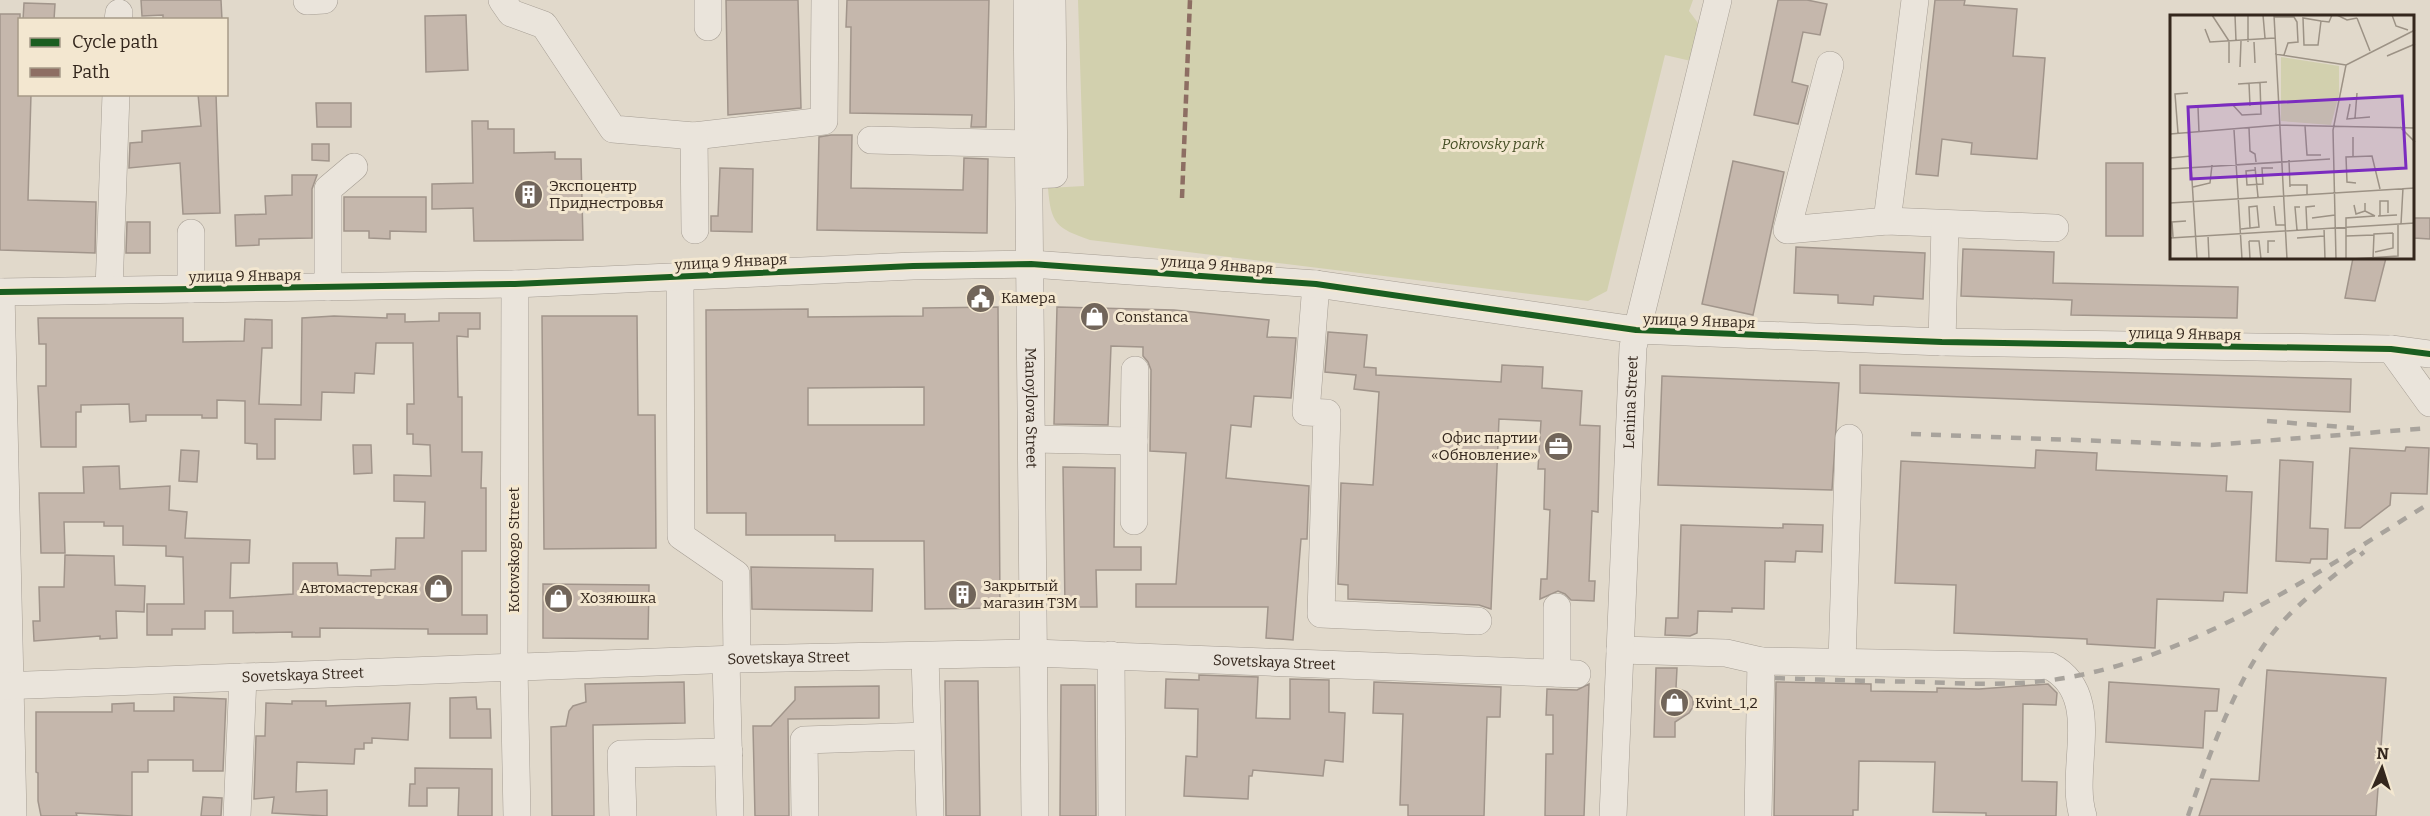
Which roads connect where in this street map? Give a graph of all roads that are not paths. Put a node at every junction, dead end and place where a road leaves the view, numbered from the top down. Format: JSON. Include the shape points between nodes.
{"nodes":[{"id":1,"x":502,"y":0,"type":"edge"},
{"id":2,"x":708,"y":0,"type":"edge"},
{"id":3,"x":825,"y":0,"type":"edge"},
{"id":4,"x":1027,"y":0,"type":"edge"},
{"id":5,"x":1052,"y":0,"type":"edge"},
{"id":6,"x":1718,"y":0,"type":"edge"},
{"id":7,"x":1915,"y":0,"type":"edge"},
{"id":8,"x":708,"y":27,"type":"dead end"},
{"id":9,"x":1830,"y":65,"type":"dead end"},
{"id":10,"x":116,"y":96,"type":"edge"},
{"id":11,"x":694,"y":136,"type":"junction"},
{"id":12,"x":871,"y":140,"type":"dead end"},
{"id":13,"x":1029,"y":144,"type":"junction"},
{"id":14,"x":354,"y":167,"type":"dead end"},
{"id":15,"x":1030,"y":175,"type":"junction"},
{"id":16,"x":1887,"y":221,"type":"junction"},
{"id":17,"x":1945,"y":224,"type":"junction"},
{"id":18,"x":2055,"y":228,"type":"dead end"},
{"id":19,"x":694,"y":230,"type":"dead end"},
{"id":20,"x":191,"y":233,"type":"dead end"},
{"id":21,"x":1031,"y":264,"type":"junction"},
{"id":22,"x":680,"y":277,"type":"junction"},
{"id":23,"x":515,"y":284,"type":"junction"},
{"id":24,"x":1316,"y":284,"type":"junction"},
{"id":25,"x":328,"y":287,"type":"junction"},
{"id":26,"x":191,"y":289,"type":"junction"},
{"id":27,"x":109,"y":290,"type":"junction"},
{"id":28,"x":1,"y":292,"type":"edge"},
{"id":29,"x":1636,"y":330,"type":"junction"},
{"id":30,"x":1942,"y":342,"type":"junction"},
{"id":31,"x":2391,"y":349,"type":"junction"},
{"id":32,"x":2430,"y":354,"type":"edge"},
{"id":33,"x":1135,"y":370,"type":"dead end"},
{"id":34,"x":2430,"y":403,"type":"edge"},
{"id":35,"x":1849,"y":438,"type":"dead end"},
{"id":36,"x":1032,"y":439,"type":"junction"},
{"id":37,"x":1134,"y":441,"type":"junction"},
{"id":38,"x":1134,"y":521,"type":"dead end"},
{"id":39,"x":4,"y":557,"type":"edge"},
{"id":40,"x":1557,"y":607,"type":"dead end"},
{"id":41,"x":1478,"y":621,"type":"dead end"},
{"id":42,"x":1620,"y":650,"type":"junction"},
{"id":43,"x":1034,"y":654,"type":"junction"},
{"id":44,"x":1111,"y":655,"type":"junction"},
{"id":45,"x":925,"y":657,"type":"junction"},
{"id":46,"x":732,"y":660,"type":"junction"},
{"id":47,"x":1761,"y":660,"type":"junction"},
{"id":48,"x":1842,"y":662,"type":"junction"},
{"id":49,"x":514,"y":667,"type":"junction"},
{"id":50,"x":243,"y":677,"type":"junction"},
{"id":51,"x":5,"y":686,"type":"edge"},
{"id":52,"x":927,"y":736,"type":"junction"},
{"id":53,"x":729,"y":752,"type":"junction"},
{"id":54,"x":14,"y":816,"type":"edge"},
{"id":55,"x":237,"y":816,"type":"edge"},
{"id":56,"x":517,"y":816,"type":"edge"},
{"id":57,"x":623,"y":816,"type":"edge"},
{"id":58,"x":730,"y":816,"type":"edge"},
{"id":59,"x":805,"y":816,"type":"edge"},
{"id":60,"x":930,"y":816,"type":"edge"},
{"id":61,"x":1035,"y":816,"type":"edge"},
{"id":62,"x":1112,"y":816,"type":"edge"},
{"id":63,"x":1613,"y":816,"type":"edge"},
{"id":64,"x":1758,"y":816,"type":"edge"},
{"id":65,"x":2083,"y":816,"type":"edge"}],
"edges":[{"from":1,"to":11,"type":"street","via":[[511,13],[544,25],[613,129]]},
{"from":2,"to":8,"type":"street"},
{"from":3,"to":11,"type":"street","via":[[824,120]]},
{"from":4,"to":13,"type":"street","name":"Manoylova Street"},
{"from":5,"to":15,"type":"street","via":[[1054,174]]},
{"from":6,"to":29,"type":"street","name":"Lenina Street"},
{"from":7,"to":16,"type":"street"},
{"from":9,"to":16,"type":"street","via":[[1786,230]]},
{"from":10,"to":27,"type":"street"},
{"from":11,"to":19,"type":"street"},
{"from":12,"to":13,"type":"street"},
{"from":13,"to":15,"type":"street","name":"Manoylova Street"},
{"from":14,"to":25,"type":"street","via":[[328,189]]},
{"from":15,"to":21,"type":"street","name":"Manoylova Street"},
{"from":16,"to":17,"type":"street"},
{"from":17,"to":18,"type":"street"},
{"from":17,"to":30,"type":"street"},
{"from":20,"to":26,"type":"street"},
{"from":21,"to":22,"type":"street","name":"улица 9 Января"},
{"from":21,"to":24,"type":"street","name":"улица 9 Января"},
{"from":21,"to":36,"type":"street","name":"Manoylova Street"},
{"from":22,"to":23,"type":"street","name":"улица 9 Января"},
{"from":22,"to":46,"type":"street","via":[[681,536],[736,574]]},
{"from":23,"to":25,"type":"street","name":"улица 9 Января"},
{"from":23,"to":49,"type":"street","name":"Kotovskogo Street"},
{"from":24,"to":29,"type":"street","name":"улица 9 Января"},
{"from":24,"to":41,"type":"street","via":[[1306,412],[1327,413],[1321,614]]},
{"from":25,"to":26,"type":"street","name":"улица 9 Января"},
{"from":26,"to":27,"type":"street","name":"улица 9 Января"},
{"from":27,"to":28,"type":"street","name":"улица 9 Января"},
{"from":28,"to":39,"type":"street"},
{"from":29,"to":30,"type":"street","name":"улица 9 Января"},
{"from":29,"to":42,"type":"street","name":"Lenina Street"},
{"from":30,"to":31,"type":"street","name":"улица 9 Января"},
{"from":31,"to":32,"type":"street","name":"улица 9 Января"},
{"from":31,"to":34,"type":"street"},
{"from":33,"to":37,"type":"street"},
{"from":35,"to":48,"type":"street"},
{"from":36,"to":37,"type":"street"},
{"from":36,"to":43,"type":"street","name":"Manoylova Street"},
{"from":37,"to":38,"type":"street"},
{"from":39,"to":51,"type":"street"},
{"from":40,"to":44,"type":"street","name":"Sovetskaya Street","via":[[1567,674]]},
{"from":42,"to":47,"type":"street","via":[[1726,652]]},
{"from":42,"to":63,"type":"street","name":"Lenina Street"},
{"from":43,"to":44,"type":"street","name":"Sovetskaya Street"},
{"from":43,"to":45,"type":"street","name":"Sovetskaya Street"},
{"from":43,"to":61,"type":"street","name":"Manoylova Street"},
{"from":44,"to":62,"type":"street"},
{"from":45,"to":46,"type":"street","name":"Sovetskaya Street"},
{"from":45,"to":52,"type":"street"},
{"from":46,"to":49,"type":"street","name":"Sovetskaya Street"},
{"from":46,"to":53,"type":"street"},
{"from":47,"to":48,"type":"street"},
{"from":47,"to":64,"type":"street"},
{"from":48,"to":65,"type":"street","via":[[2042,665],[2057,670],[2072,685],[2079,702]]},
{"from":49,"to":50,"type":"street","name":"Sovetskaya Street"},
{"from":49,"to":56,"type":"street","name":"Kotovskogo Street"},
{"from":50,"to":51,"type":"street","name":"Sovetskaya Street"},
{"from":50,"to":55,"type":"street"},
{"from":51,"to":54,"type":"street"},
{"from":52,"to":59,"type":"street","via":[[804,740]]},
{"from":52,"to":60,"type":"street"},
{"from":53,"to":57,"type":"street","via":[[621,754]]},
{"from":53,"to":58,"type":"street"}]}
